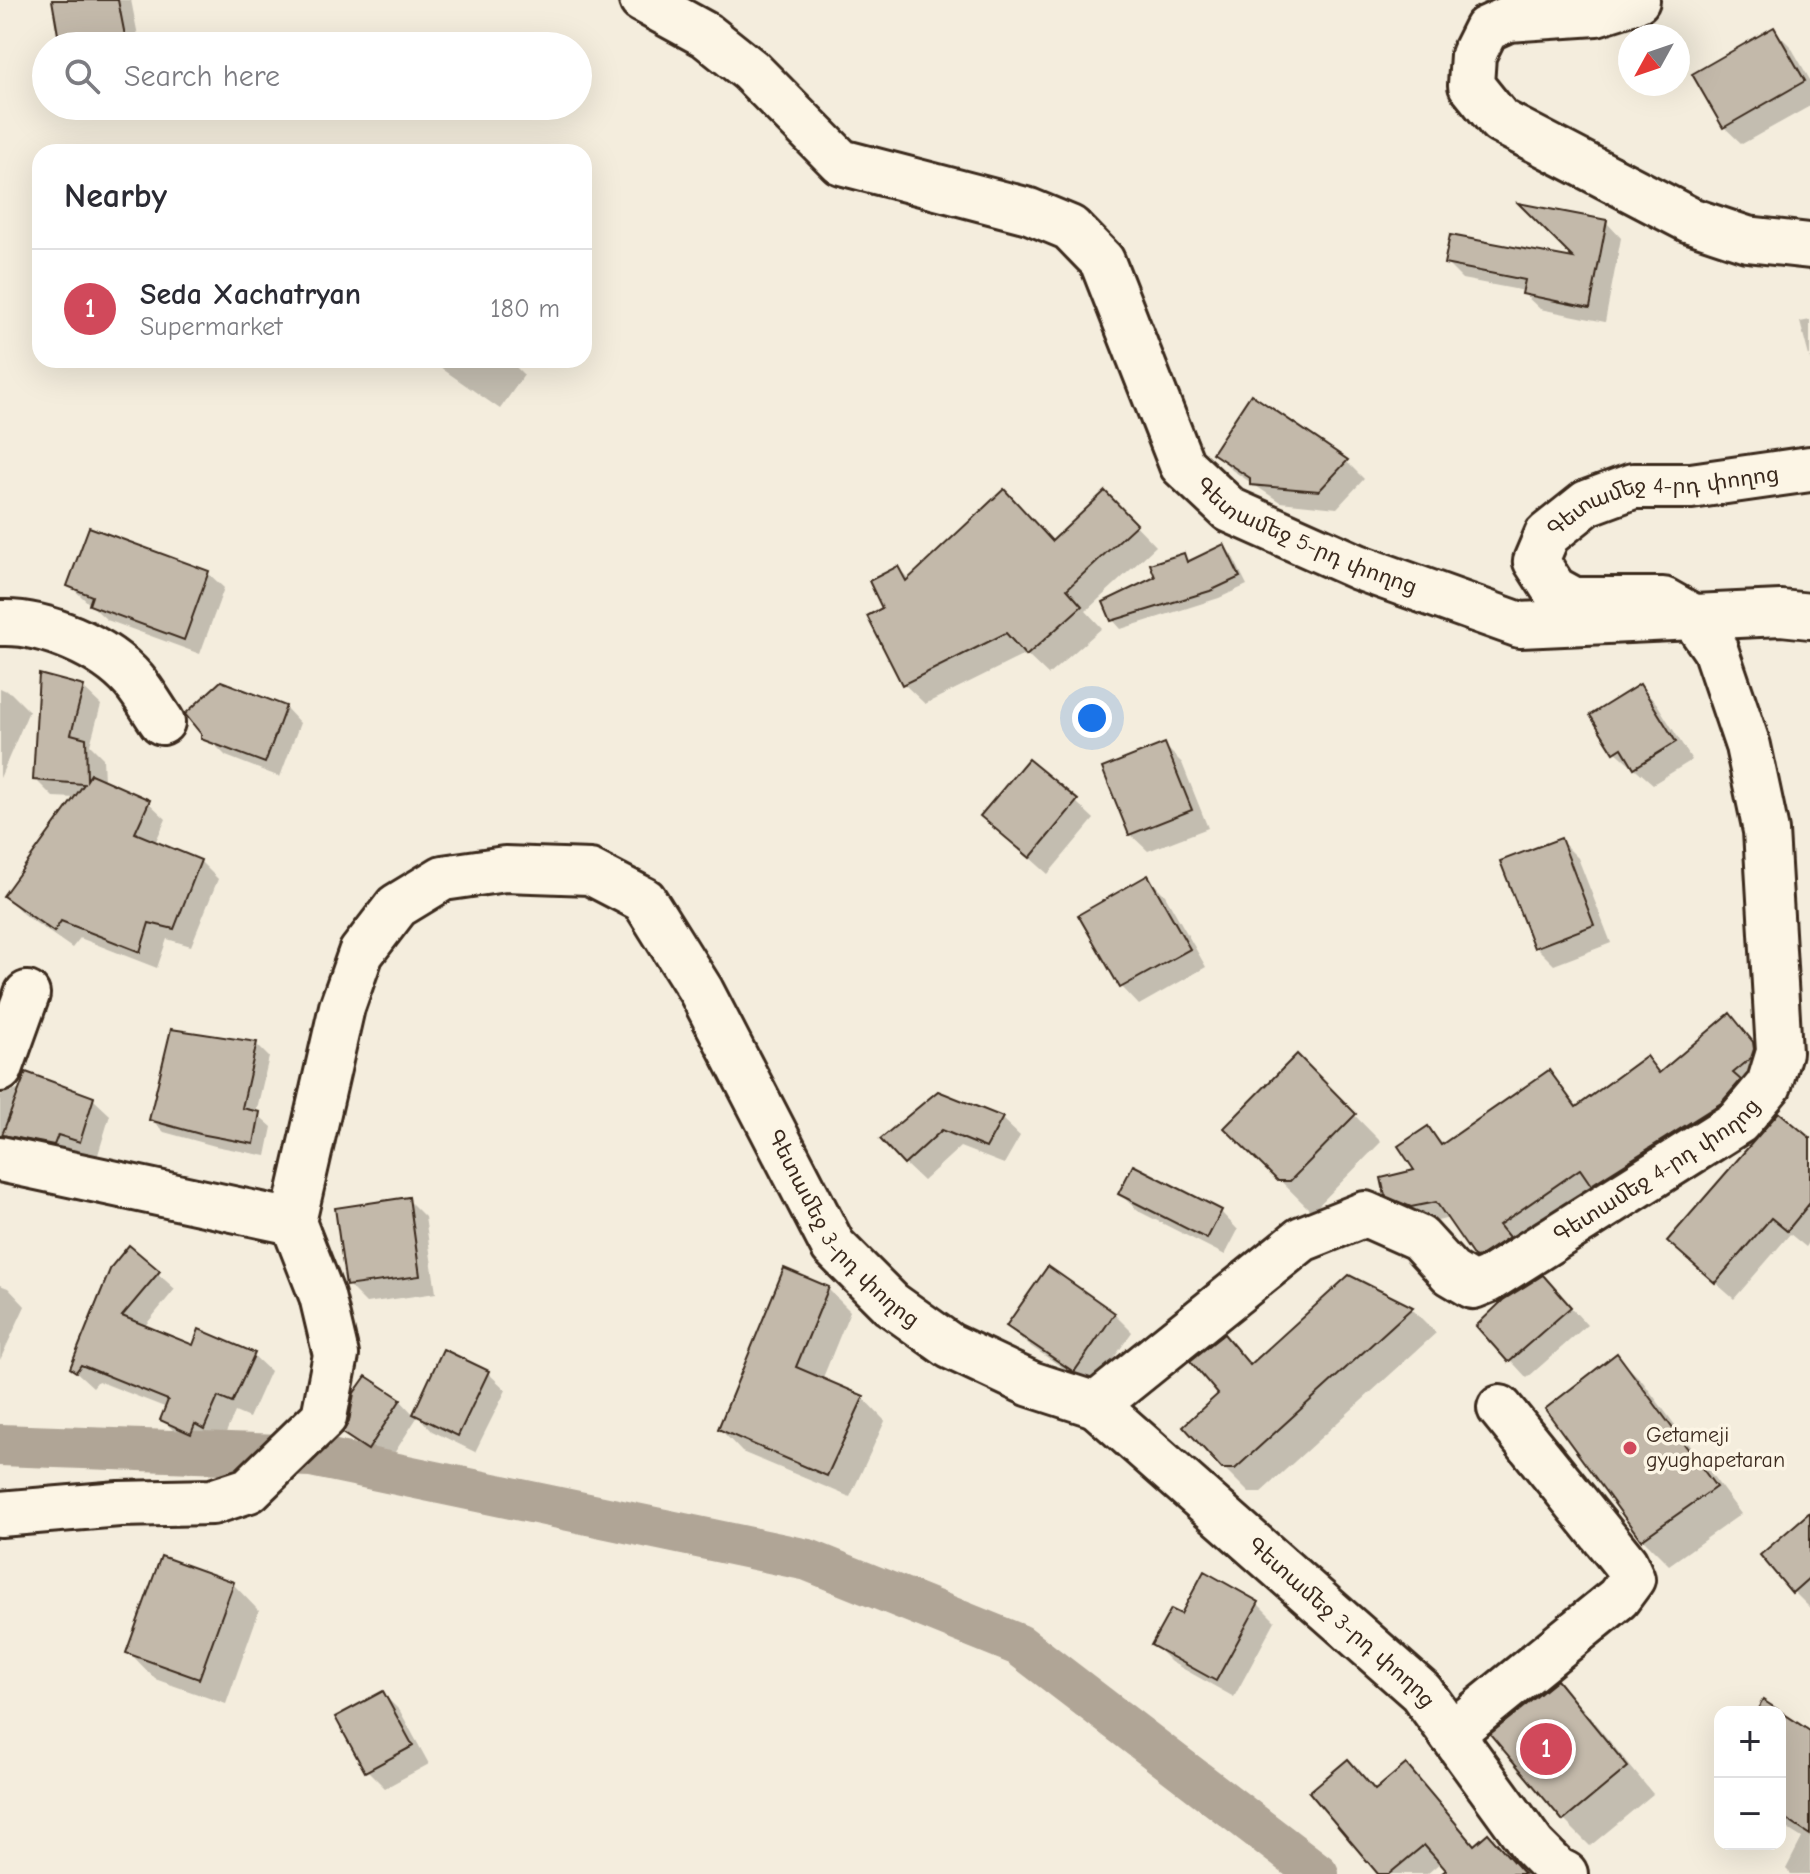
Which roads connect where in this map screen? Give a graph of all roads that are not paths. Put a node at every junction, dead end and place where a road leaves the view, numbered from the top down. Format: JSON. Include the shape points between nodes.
{"nodes":[{"id":1,"x":642,"y":0,"type":"edge"},
{"id":2,"x":1637,"y":0,"type":"edge"},
{"id":3,"x":1810,"y":246,"type":"edge"},
{"id":4,"x":1810,"y":469,"type":"edge"},
{"id":5,"x":1810,"y":616,"type":"edge"},
{"id":6,"x":1693,"y":617,"type":"junction"},
{"id":7,"x":0,"y":623,"type":"edge"},
{"id":8,"x":162,"y":722,"type":"dead end"},
{"id":9,"x":27,"y":994,"type":"dead end"},
{"id":10,"x":0,"y":1069,"type":"edge"},
{"id":11,"x":0,"y":1159,"type":"edge"},
{"id":12,"x":293,"y":1222,"type":"junction"},
{"id":13,"x":1096,"y":1405,"type":"junction"},
{"id":14,"x":1500,"y":1408,"type":"dead end"},
{"id":15,"x":0,"y":1514,"type":"edge"},
{"id":16,"x":1451,"y":1734,"type":"junction"},
{"id":17,"x":1565,"y":1874,"type":"edge"}],
"edges":[{"from":1,"to":6,"type":"street","name":"Գետամեջ 5-րդ փողոց","via":[[706,35],[750,70],[841,162],[1029,211],[1070,228],[1102,261],[1182,465],[1230,510],[1358,567],[1520,625]]},
{"from":2,"to":3,"type":"street","via":[[1596,13],[1508,19],[1486,29],[1473,55],[1471,85],[1500,121],[1690,220],[1747,239]]},
{"from":4,"to":6,"type":"street","name":"Գետամեջ 4-րդ փողոց","via":[[1691,486],[1633,486],[1587,503],[1547,535],[1536,561],[1554,589],[1574,600],[1663,600]]},
{"from":5,"to":6,"type":"street","name":"Գետամեջ 5-րդ փողոց"},
{"from":6,"to":13,"type":"street","name":"Գետամեջ 4-րդ փողոց","via":[[1715,649],[1737,707],[1766,831],[1779,1052],[1769,1085],[1738,1122],[1473,1286],[1451,1273],[1419,1238],[1365,1214],[1302,1239]]},
{"from":7,"to":8,"type":"street","via":[[33,626],[95,650],[133,680]]},
{"from":9,"to":10,"type":"street"},
{"from":11,"to":12,"type":"street"},
{"from":12,"to":13,"type":"street","name":"Գետամեջ 3-րդ փողոց","via":[[347,993],[361,953],[397,906],[443,878],[505,869],[590,872],[644,900],[701,991],[833,1246],[891,1304],[950,1346],[1031,1384]]},
{"from":12,"to":15,"type":"street","via":[[322,1296],[336,1355],[324,1417],[249,1490],[212,1502]]},
{"from":13,"to":16,"type":"street","name":"Գետամեջ 3-րդ փողոց","via":[[1421,1692]]},
{"from":14,"to":16,"type":"street","via":[[1625,1563],[1632,1579],[1618,1598]]},
{"from":16,"to":17,"type":"street","name":"Գետամեջ 3-րդ փողոց","via":[[1533,1846]]}]}
